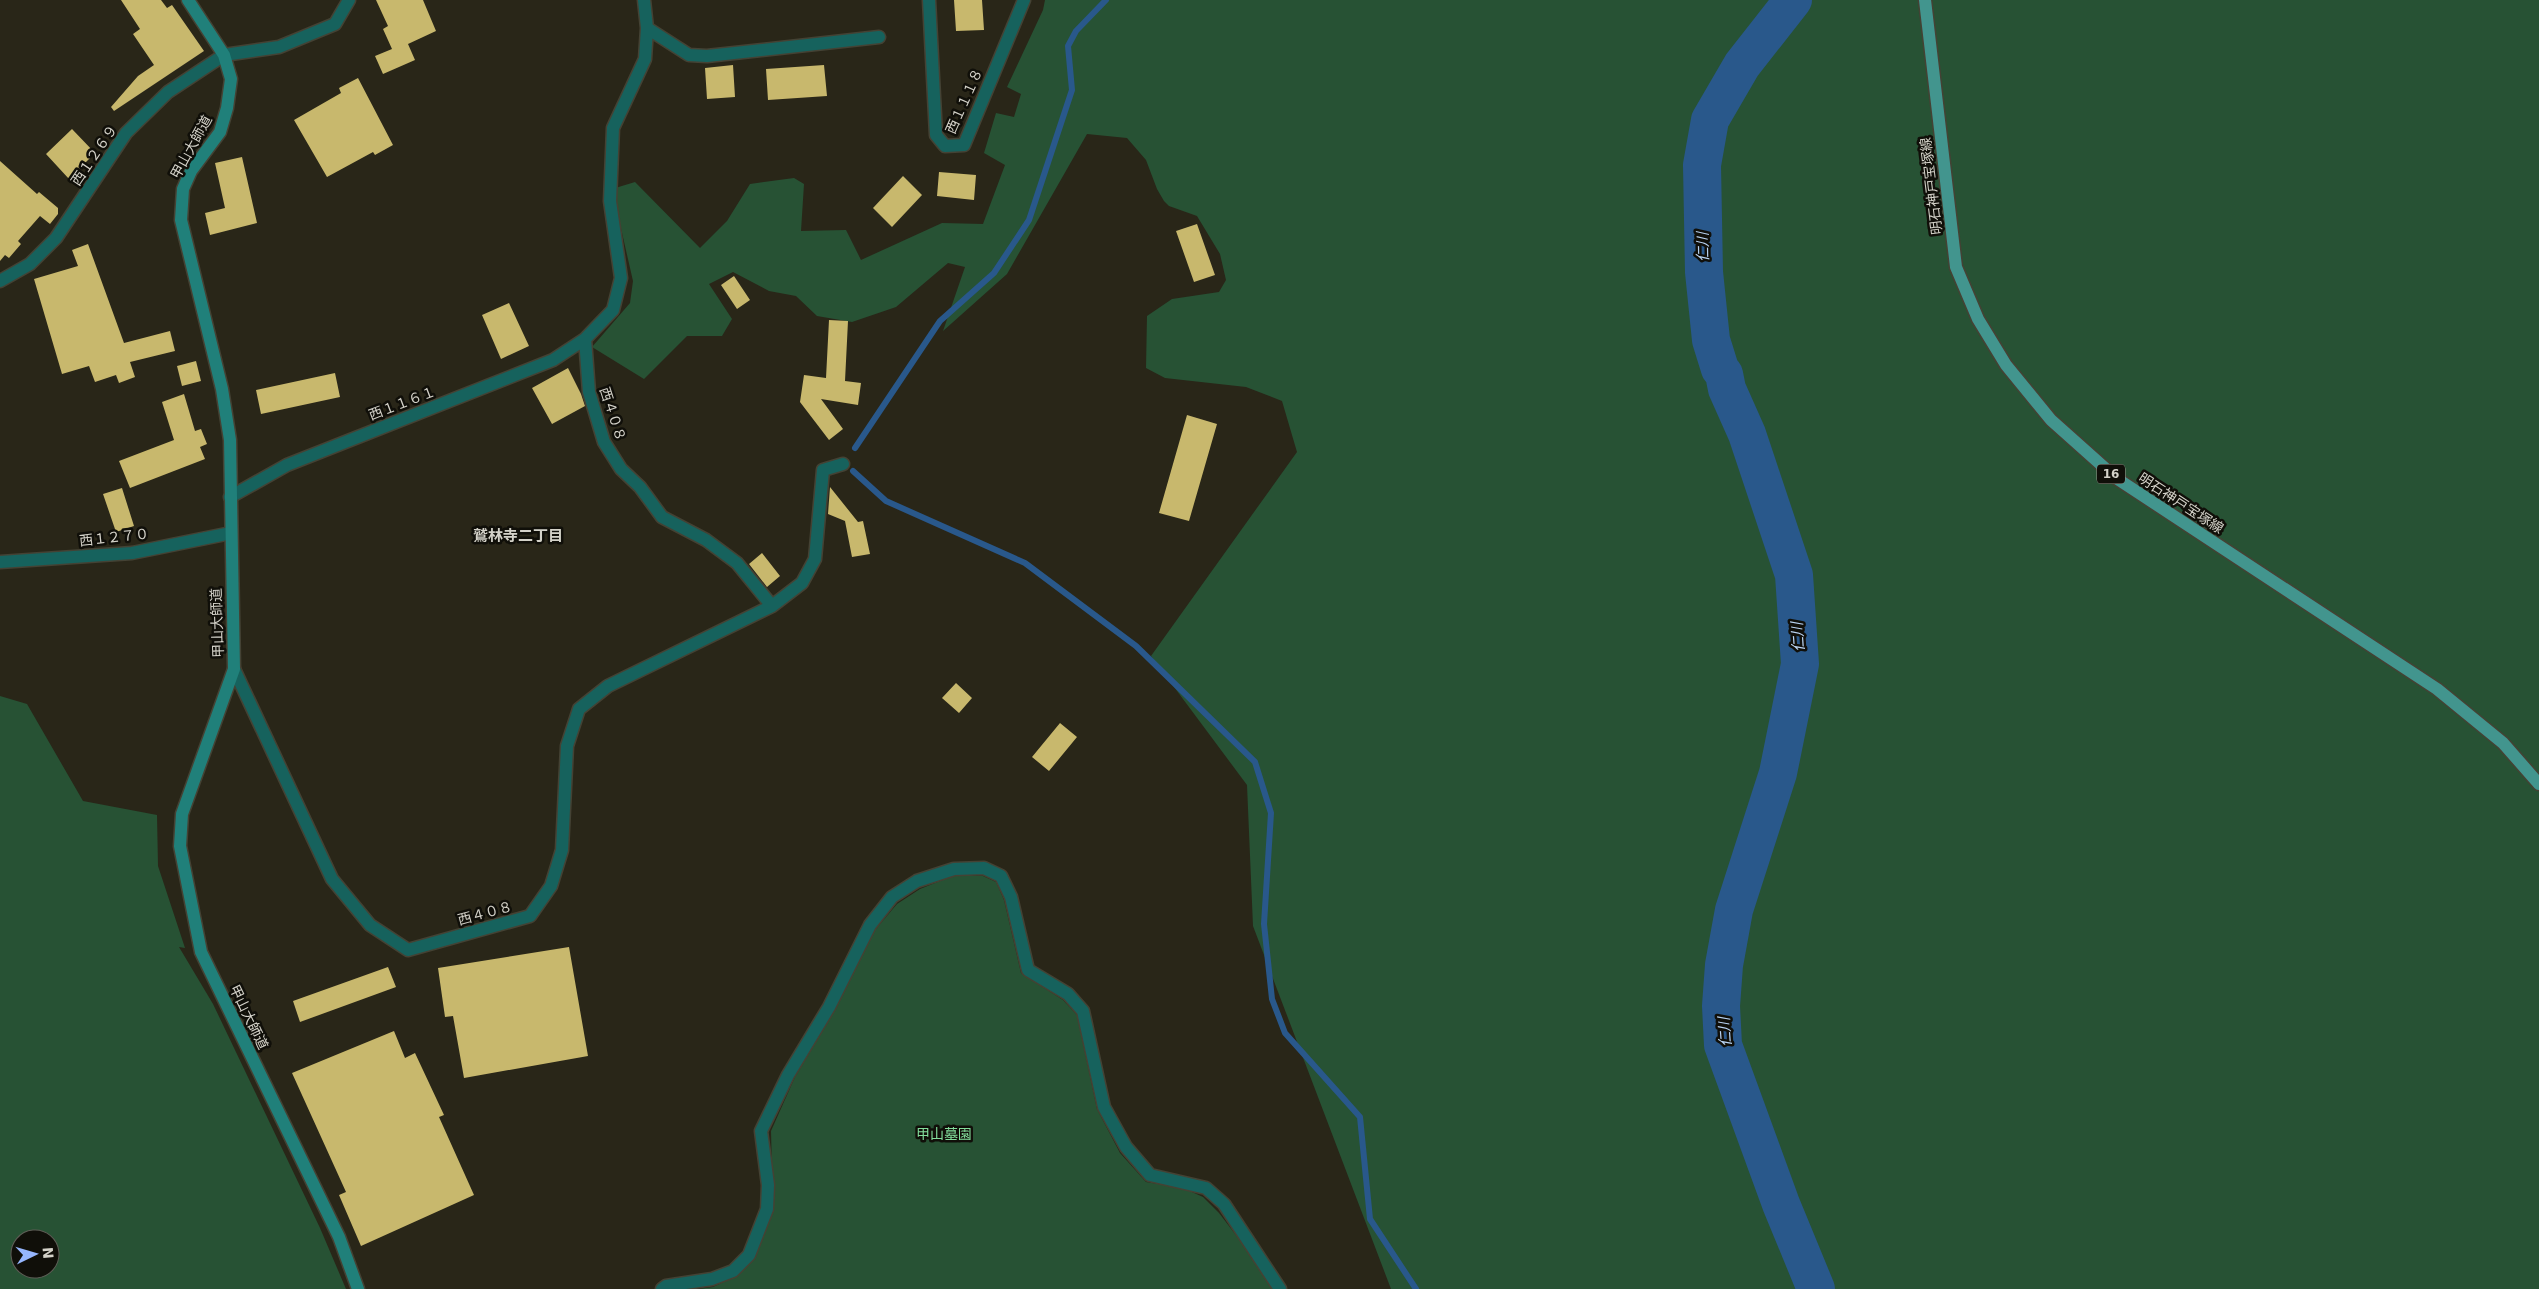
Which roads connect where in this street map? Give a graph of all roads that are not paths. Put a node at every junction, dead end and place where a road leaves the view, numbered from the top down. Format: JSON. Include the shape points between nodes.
{"nodes":[{"id":1,"x":188,"y":0,"type":"edge"},
{"id":2,"x":349,"y":0,"type":"edge"},
{"id":3,"x":644,"y":0,"type":"edge"},
{"id":4,"x":929,"y":0,"type":"edge"},
{"id":5,"x":1024,"y":0,"type":"edge"},
{"id":6,"x":1925,"y":0,"type":"edge"},
{"id":7,"x":647,"y":28,"type":"junction"},
{"id":8,"x":880,"y":38,"type":"dead end"},
{"id":9,"x":224,"y":55,"type":"junction"},
{"id":10,"x":0,"y":281,"type":"edge"},
{"id":11,"x":585,"y":339,"type":"junction"},
{"id":12,"x":843,"y":464,"type":"dead end"},
{"id":13,"x":230,"y":498,"type":"junction"},
{"id":14,"x":231,"y":533,"type":"junction"},
{"id":15,"x":0,"y":562,"type":"edge"},
{"id":16,"x":772,"y":606,"type":"junction"},
{"id":17,"x":234,"y":669,"type":"junction"},
{"id":18,"x":2539,"y":784,"type":"edge"},
{"id":19,"x":358,"y":1289,"type":"edge"},
{"id":20,"x":662,"y":1289,"type":"edge"},
{"id":21,"x":1280,"y":1289,"type":"edge"}],
"edges":[{"from":1,"to":9,"type":"street","name":"甲山大師道"},
{"from":2,"to":9,"type":"street","via":[[335,24],[278,47]]},
{"from":3,"to":7,"type":"street"},
{"from":4,"to":5,"type":"street","name":"西１１１８","via":[[936,135],[945,146],[964,145]]},
{"from":6,"to":18,"type":"main road","name":"明石神戸宝塚線","number":"16","via":[[1956,267],[1978,319],[2006,365],[2051,420],[2116,478],[2436,689],[2503,743]]},
{"from":7,"to":8,"type":"street","via":[[689,55],[707,56]]},
{"from":7,"to":11,"type":"street","via":[[645,59],[613,128],[610,201],[621,278],[614,310]]},
{"from":9,"to":10,"type":"street","name":"西１２６９","via":[[168,92],[126,133],[56,238],[30,264]]},
{"from":9,"to":13,"type":"street","name":"甲山大師道","via":[[231,79],[228,108],[220,132],[191,171],[183,189],[180,220],[222,389],[230,440]]},
{"from":11,"to":13,"type":"street","name":"西１１６１","via":[[553,360],[286,465]]},
{"from":11,"to":16,"type":"street","name":"西４０８","via":[[589,392],[604,442],[621,469],[640,487],[662,517],[706,540],[737,563]]},
{"from":12,"to":16,"type":"street","name":"西４０８","via":[[823,470],[815,559],[802,583]]},
{"from":13,"to":14,"type":"street","name":"甲山大師道"},
{"from":14,"to":15,"type":"street","name":"西１２７０","via":[[132,553]]},
{"from":14,"to":17,"type":"street","name":"甲山大師道"},
{"from":16,"to":17,"type":"street","name":"西４０８","via":[[608,686],[578,709],[567,746],[562,850],[551,886],[530,916],[408,950],[370,925],[332,879]]},
{"from":17,"to":19,"type":"street","name":"甲山大師道","via":[[182,814],[180,846],[201,952],[339,1237]]},
{"from":20,"to":21,"type":"street","via":[[712,1279],[733,1271],[749,1255],[767,1210],[768,1185],[761,1132],[788,1075],[829,1008],[870,925],[892,898],[917,881],[954,869],[984,868],[1001,876],[1011,897],[1028,970],[1068,994],[1083,1011],[1104,1107],[1126,1147],[1150,1174],[1206,1188],[1224,1204]]}]}
